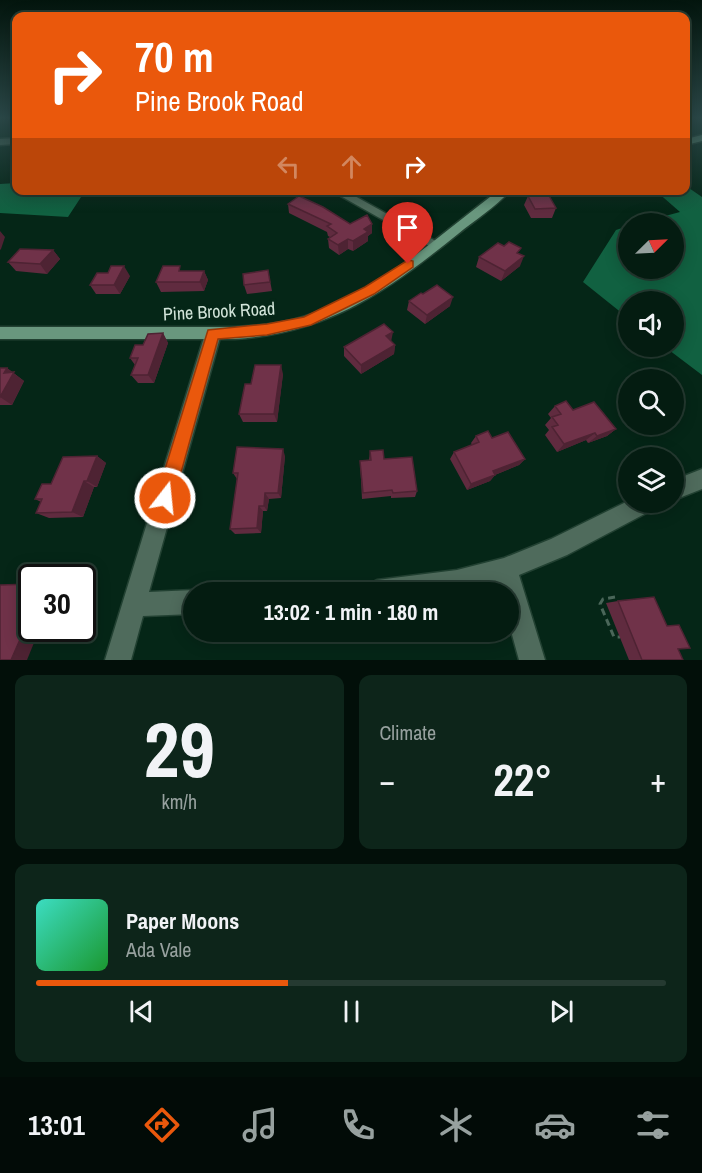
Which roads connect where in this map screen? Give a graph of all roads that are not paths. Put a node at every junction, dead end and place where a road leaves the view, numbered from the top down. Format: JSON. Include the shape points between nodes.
{"nodes":[{"id":1,"x":344,"y":195,"type":"edge"},
{"id":2,"x":499,"y":195,"type":"edge"},
{"id":3,"x":435,"y":244,"type":"junction"},
{"id":4,"x":0,"y":333,"type":"edge"},
{"id":5,"x":213,"y":334,"type":"junction"},
{"id":6,"x":702,"y":479,"type":"edge"},
{"id":7,"x":684,"y":486,"type":"edge"},
{"id":8,"x":626,"y":513,"type":"edge"},
{"id":9,"x":506,"y":569,"type":"junction"},
{"id":10,"x":459,"y":582,"type":"edge"},
{"id":11,"x":183,"y":603,"type":"edge"},
{"id":12,"x":134,"y":605,"type":"junction"},
{"id":13,"x":118,"y":660,"type":"edge"},
{"id":14,"x":532,"y":660,"type":"edge"}],
"edges":[{"from":1,"to":3,"type":"street"},
{"from":2,"to":3,"type":"street","name":"Pine Brook Road"},
{"from":3,"to":5,"type":"street","name":"Pine Brook Road","via":[[370,290],[324,315],[288,327]]},
{"from":4,"to":5,"type":"street","name":"Pine Brook Road"},
{"from":5,"to":12,"type":"street"},
{"from":6,"to":7,"type":"street"},
{"from":8,"to":9,"type":"street"},
{"from":9,"to":10,"type":"street"},
{"from":9,"to":14,"type":"street"},
{"from":11,"to":12,"type":"street"},
{"from":12,"to":13,"type":"street"}]}
